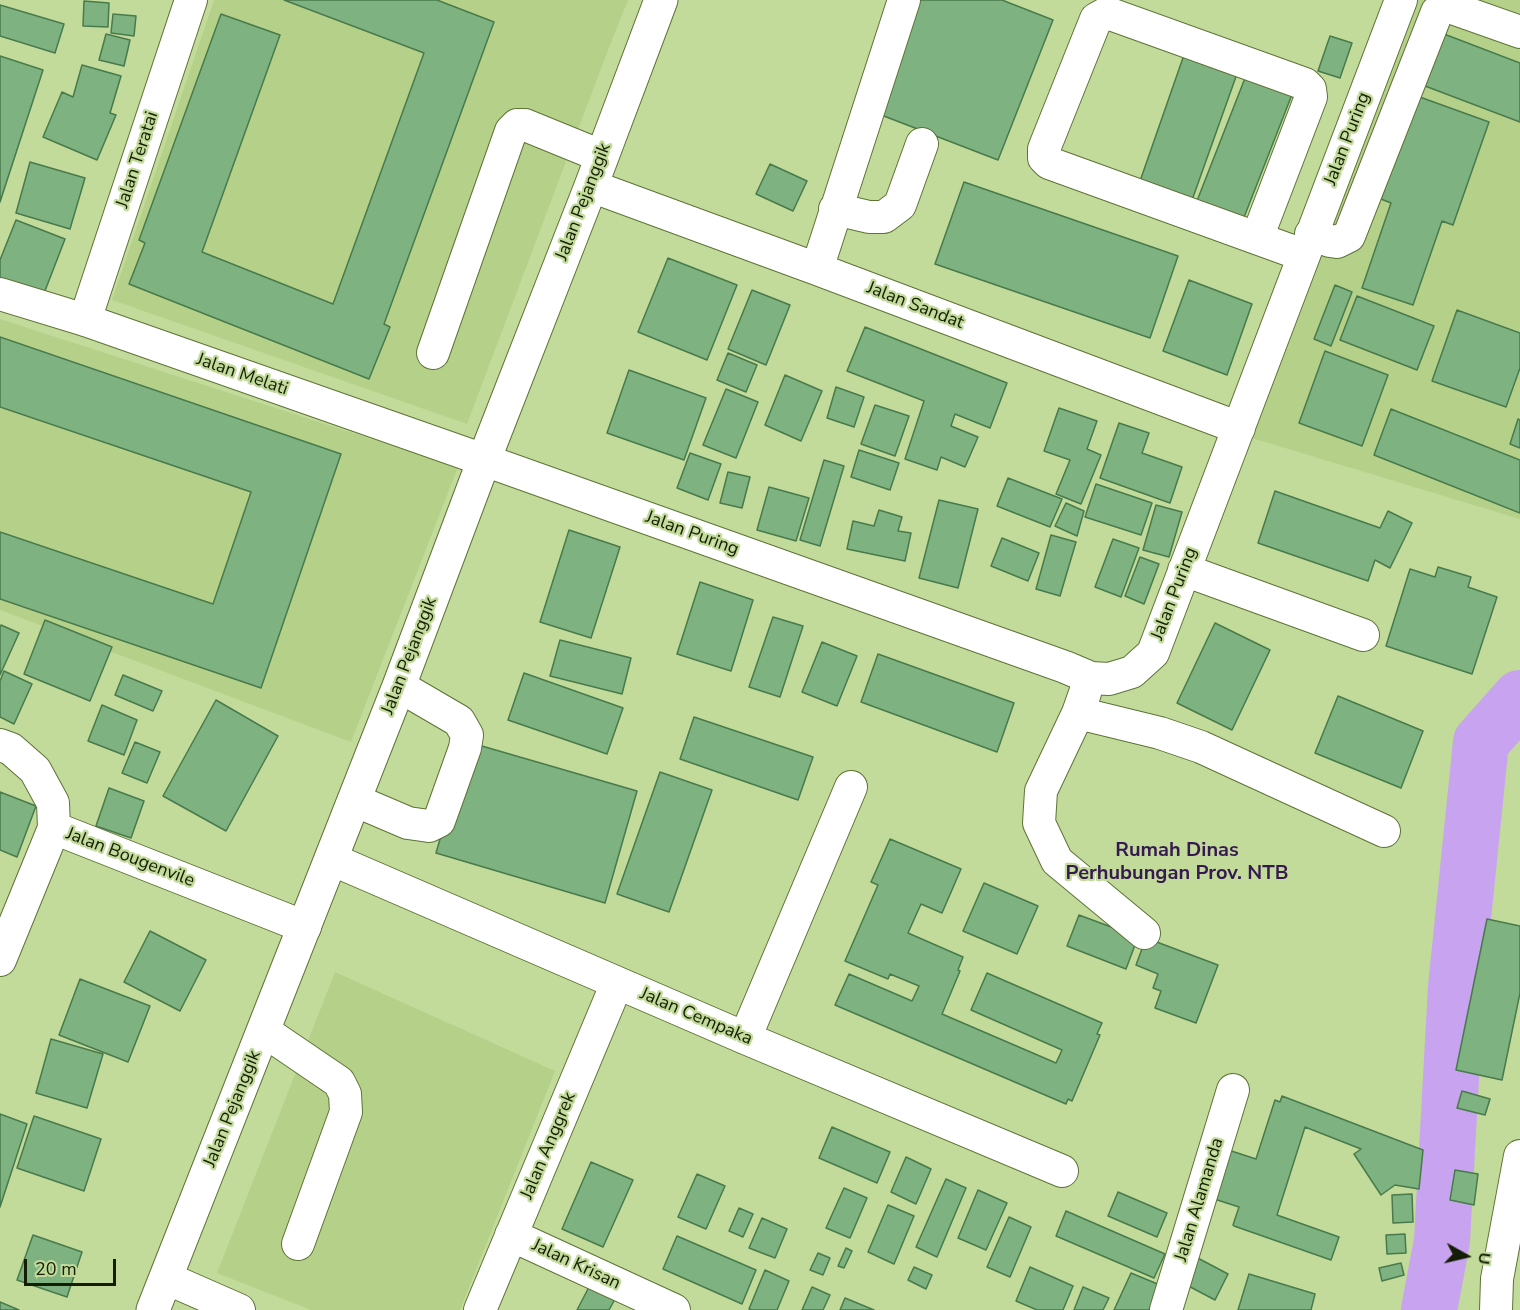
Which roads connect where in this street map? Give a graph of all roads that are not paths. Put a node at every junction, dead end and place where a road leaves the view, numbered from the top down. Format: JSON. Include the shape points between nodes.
{"nodes":[{"id":1,"x":191,"y":0,"type":"edge"},
{"id":2,"x":661,"y":0,"type":"edge"},
{"id":3,"x":904,"y":0,"type":"edge"},
{"id":4,"x":1401,"y":0,"type":"edge"},
{"id":5,"x":1520,"y":32,"type":"edge"},
{"id":6,"x":922,"y":144,"type":"dead end"},
{"id":7,"x":601,"y":156,"type":"junction"},
{"id":8,"x":591,"y":186,"type":"junction"},
{"id":9,"x":836,"y":209,"type":"junction"},
{"id":10,"x":1257,"y":238,"type":"junction"},
{"id":11,"x":1307,"y":245,"type":"junction"},
{"id":12,"x":817,"y":269,"type":"junction"},
{"id":13,"x":0,"y":294,"type":"edge"},
{"id":14,"x":85,"y":320,"type":"junction"},
{"id":15,"x":433,"y":353,"type":"dead end"},
{"id":16,"x":1239,"y":428,"type":"junction"},
{"id":17,"x":484,"y":460,"type":"junction"},
{"id":18,"x":1184,"y":570,"type":"junction"},
{"id":19,"x":1363,"y":635,"type":"dead end"},
{"id":20,"x":1091,"y":678,"type":"junction"},
{"id":21,"x":399,"y":686,"type":"junction"},
{"id":22,"x":1078,"y":713,"type":"junction"},
{"id":23,"x":0,"y":744,"type":"edge"},
{"id":24,"x":850,"y":787,"type":"dead end"},
{"id":25,"x":354,"y":800,"type":"junction"},
{"id":26,"x":54,"y":828,"type":"junction"},
{"id":27,"x":1384,"y":831,"type":"dead end"},
{"id":28,"x":331,"y":859,"type":"junction"},
{"id":29,"x":305,"y":927,"type":"junction"},
{"id":30,"x":1143,"y":933,"type":"dead end"},
{"id":31,"x":0,"y":960,"type":"edge"},
{"id":32,"x":617,"y":983,"type":"junction"},
{"id":33,"x":264,"y":1031,"type":"junction"},
{"id":34,"x":744,"y":1038,"type":"junction"},
{"id":35,"x":1233,"y":1090,"type":"dead end"},
{"id":36,"x":1520,"y":1155,"type":"edge"},
{"id":37,"x":1062,"y":1171,"type":"dead end"},
{"id":38,"x":511,"y":1236,"type":"junction"},
{"id":39,"x":298,"y":1244,"type":"dead end"},
{"id":40,"x":166,"y":1278,"type":"junction"},
{"id":41,"x":1508,"y":1279,"type":"edge"},
{"id":42,"x":153,"y":1310,"type":"edge"},
{"id":43,"x":239,"y":1310,"type":"edge"},
{"id":44,"x":480,"y":1310,"type":"edge"},
{"id":45,"x":674,"y":1310,"type":"edge"},
{"id":46,"x":1166,"y":1310,"type":"edge"},
{"id":47,"x":1496,"y":1310,"type":"edge"}],
"edges":[{"from":1,"to":14,"type":"street","name":"Jalan Teratai"},
{"from":2,"to":7,"type":"main road","name":"Jalan Pejanggik"},
{"from":3,"to":9,"type":"street"},
{"from":4,"to":11,"type":"street","name":"Jalan Puring"},
{"from":5,"to":11,"type":"street","via":[[1452,8],[1437,12],[1350,236],[1337,242]]},
{"from":6,"to":9,"type":"street","via":[[900,205],[885,217]]},
{"from":7,"to":8,"type":"main road","name":"Jalan Pejanggik"},
{"from":7,"to":15,"type":"street","via":[[525,125],[517,125],[511,131]]},
{"from":8,"to":12,"type":"street","name":"Jalan Sandat"},
{"from":8,"to":17,"type":"main road","name":"Jalan Pejanggik"},
{"from":9,"to":12,"type":"street"},
{"from":10,"to":10,"type":"street","via":[[1044,158],[1044,149],[1096,19],[1113,15],[1310,89],[1311,97]]},
{"from":10,"to":11,"type":"street"},
{"from":11,"to":16,"type":"street","name":"Jalan Puring"},
{"from":12,"to":16,"type":"street","name":"Jalan Sandat"},
{"from":13,"to":14,"type":"street","name":"Jalan Melati"},
{"from":14,"to":17,"type":"street","name":"Jalan Melati"},
{"from":16,"to":18,"type":"street","name":"Jalan Puring"},
{"from":17,"to":20,"type":"street","name":"Jalan Puring"},
{"from":17,"to":21,"type":"main road","name":"Jalan Pejanggik"},
{"from":18,"to":19,"type":"street"},
{"from":18,"to":20,"type":"street","name":"Jalan Puring","via":[[1153,653],[1132,672],[1110,679]]},
{"from":20,"to":22,"type":"street"},
{"from":21,"to":25,"type":"main road","name":"Jalan Pejanggik"},
{"from":21,"to":25,"type":"street","via":[[459,721],[466,735],[439,821],[429,826],[408,823]]},
{"from":22,"to":27,"type":"street","via":[[1201,747]]},
{"from":22,"to":30,"type":"street","via":[[1041,791],[1039,823],[1057,861]]},
{"from":23,"to":26,"type":"street","name":"Jalan Bougenvile","via":[[35,770],[53,802]]},
{"from":24,"to":34,"type":"street"},
{"from":25,"to":28,"type":"main road","name":"Jalan Pejanggik"},
{"from":26,"to":29,"type":"street","name":"Jalan Bougenvile"},
{"from":26,"to":31,"type":"street"},
{"from":28,"to":29,"type":"main road","name":"Jalan Pejanggik"},
{"from":28,"to":32,"type":"street","name":"Jalan Cempaka"},
{"from":29,"to":33,"type":"main road","name":"Jalan Pejanggik"},
{"from":32,"to":34,"type":"street","name":"Jalan Cempaka"},
{"from":32,"to":38,"type":"street","name":"Jalan Anggrek"},
{"from":33,"to":39,"type":"street","via":[[339,1082],[345,1094],[346,1112]]},
{"from":33,"to":40,"type":"main road","name":"Jalan Pejanggik"},
{"from":34,"to":37,"type":"street","name":"Jalan Cempaka"},
{"from":35,"to":46,"type":"street","name":"Jalan Alamanda"},
{"from":36,"to":41,"type":"street"},
{"from":38,"to":44,"type":"street","name":"Jalan Anggrek"},
{"from":38,"to":45,"type":"street","name":"Jalan Krisan"},
{"from":40,"to":42,"type":"main road","name":"Jalan Pejanggik"},
{"from":40,"to":43,"type":"street"},
{"from":41,"to":47,"type":"street"}]}
